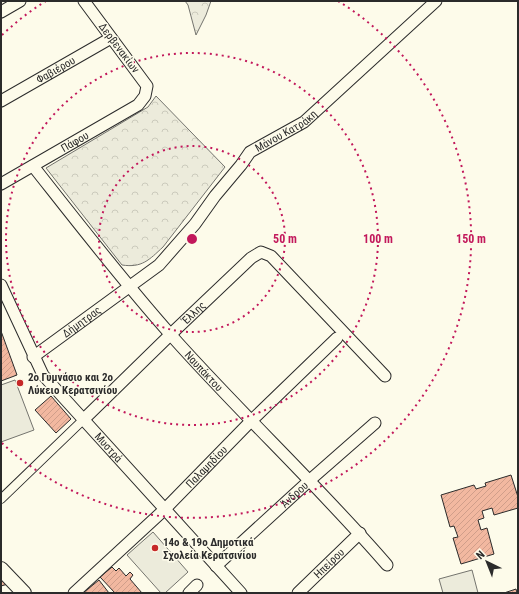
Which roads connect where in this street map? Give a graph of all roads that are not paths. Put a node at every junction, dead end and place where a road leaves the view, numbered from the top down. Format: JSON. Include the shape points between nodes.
{"nodes":[{"id":1,"x":20,"y":1,"type":"edge"},
{"id":2,"x":84,"y":1,"type":"edge"},
{"id":3,"x":436,"y":1,"type":"edge"},
{"id":4,"x":1,"y":12,"type":"edge"},
{"id":5,"x":111,"y":38,"type":"junction"},
{"id":6,"x":145,"y":96,"type":"joint"},
{"id":7,"x":1,"y":101,"type":"edge"},
{"id":8,"x":33,"y":166,"type":"junction"},
{"id":9,"x":1,"y":184,"type":"edge"},
{"id":10,"x":1,"y":285,"type":"edge"},
{"id":11,"x":130,"y":288,"type":"junction"},
{"id":12,"x":170,"y":334,"type":"junction"},
{"id":13,"x":338,"y":338,"type":"dead end"},
{"id":14,"x":33,"y":358,"type":"junction"},
{"id":15,"x":385,"y":376,"type":"dead end"},
{"id":16,"x":83,"y":420,"type":"junction"},
{"id":17,"x":251,"y":421,"type":"junction"},
{"id":18,"x":375,"y":423,"type":"dead end"},
{"id":19,"x":310,"y":480,"type":"junction"},
{"id":20,"x":1,"y":499,"type":"edge"},
{"id":21,"x":164,"y":510,"type":"junction"},
{"id":22,"x":360,"y":533,"type":"junction"},
{"id":23,"x":387,"y":565,"type":"dead end"},
{"id":24,"x":216,"y":566,"type":"junction"},
{"id":25,"x":1,"y":569,"type":"edge"},
{"id":26,"x":24,"y":593,"type":"edge"},
{"id":27,"x":74,"y":593,"type":"edge"},
{"id":28,"x":241,"y":593,"type":"edge"},
{"id":29,"x":298,"y":593,"type":"edge"}],
"edges":[{"from":1,"to":4,"type":"street"},
{"from":2,"to":5,"type":"street","name":"Δερβενακίων"},
{"from":3,"to":11,"type":"street","name":"Μάνου Κατράκη","via":[[304,122],[250,152],[195,224],[159,265]]},
{"from":5,"to":6,"type":"street","name":"Δερβενακίων","via":[[147,86]]},
{"from":5,"to":7,"type":"street","name":"Φαβιέρου"},
{"from":6,"to":8,"type":"street","name":"Πάφου","via":[[138,105]]},
{"from":8,"to":9,"type":"street","name":"Πάφου"},
{"from":8,"to":11,"type":"street","name":"Ναυπάκτου"},
{"from":10,"to":14,"type":"street","name":"Μυστρά"},
{"from":11,"to":12,"type":"street","name":"Ναυπάκτου"},
{"from":11,"to":14,"type":"street","name":"Δήμητρας"},
{"from":12,"to":15,"type":"street","name":"Έλλης","via":[[251,258],[261,252],[271,256]]},
{"from":12,"to":16,"type":"street","name":"Έλλης"},
{"from":12,"to":17,"type":"street","name":"Ναυπάκτου"},
{"from":13,"to":17,"type":"street","name":"Παλαμηδίου"},
{"from":14,"to":16,"type":"street","name":"Μυστρά","via":[[43,375]]},
{"from":16,"to":20,"type":"street","name":"Έλλης"},
{"from":16,"to":21,"type":"street","name":"Μυστρά"},
{"from":17,"to":19,"type":"street","name":"Ναυπάκτου"},
{"from":17,"to":21,"type":"street","name":"Παλαμηδίου"},
{"from":18,"to":19,"type":"street","name":"Άνδρου"},
{"from":19,"to":22,"type":"street","name":"Ναυπάκτου"},
{"from":19,"to":24,"type":"street","name":"Άνδρου"},
{"from":21,"to":24,"type":"street","name":"Μυστρά"},
{"from":21,"to":27,"type":"street","name":"Παλαμηδίου"},
{"from":22,"to":23,"type":"street","name":"Ναυπάκτου"},
{"from":22,"to":29,"type":"street","name":"Ηπείρου"},
{"from":24,"to":28,"type":"street","name":"Μυστρά"},
{"from":25,"to":26,"type":"street"}]}
